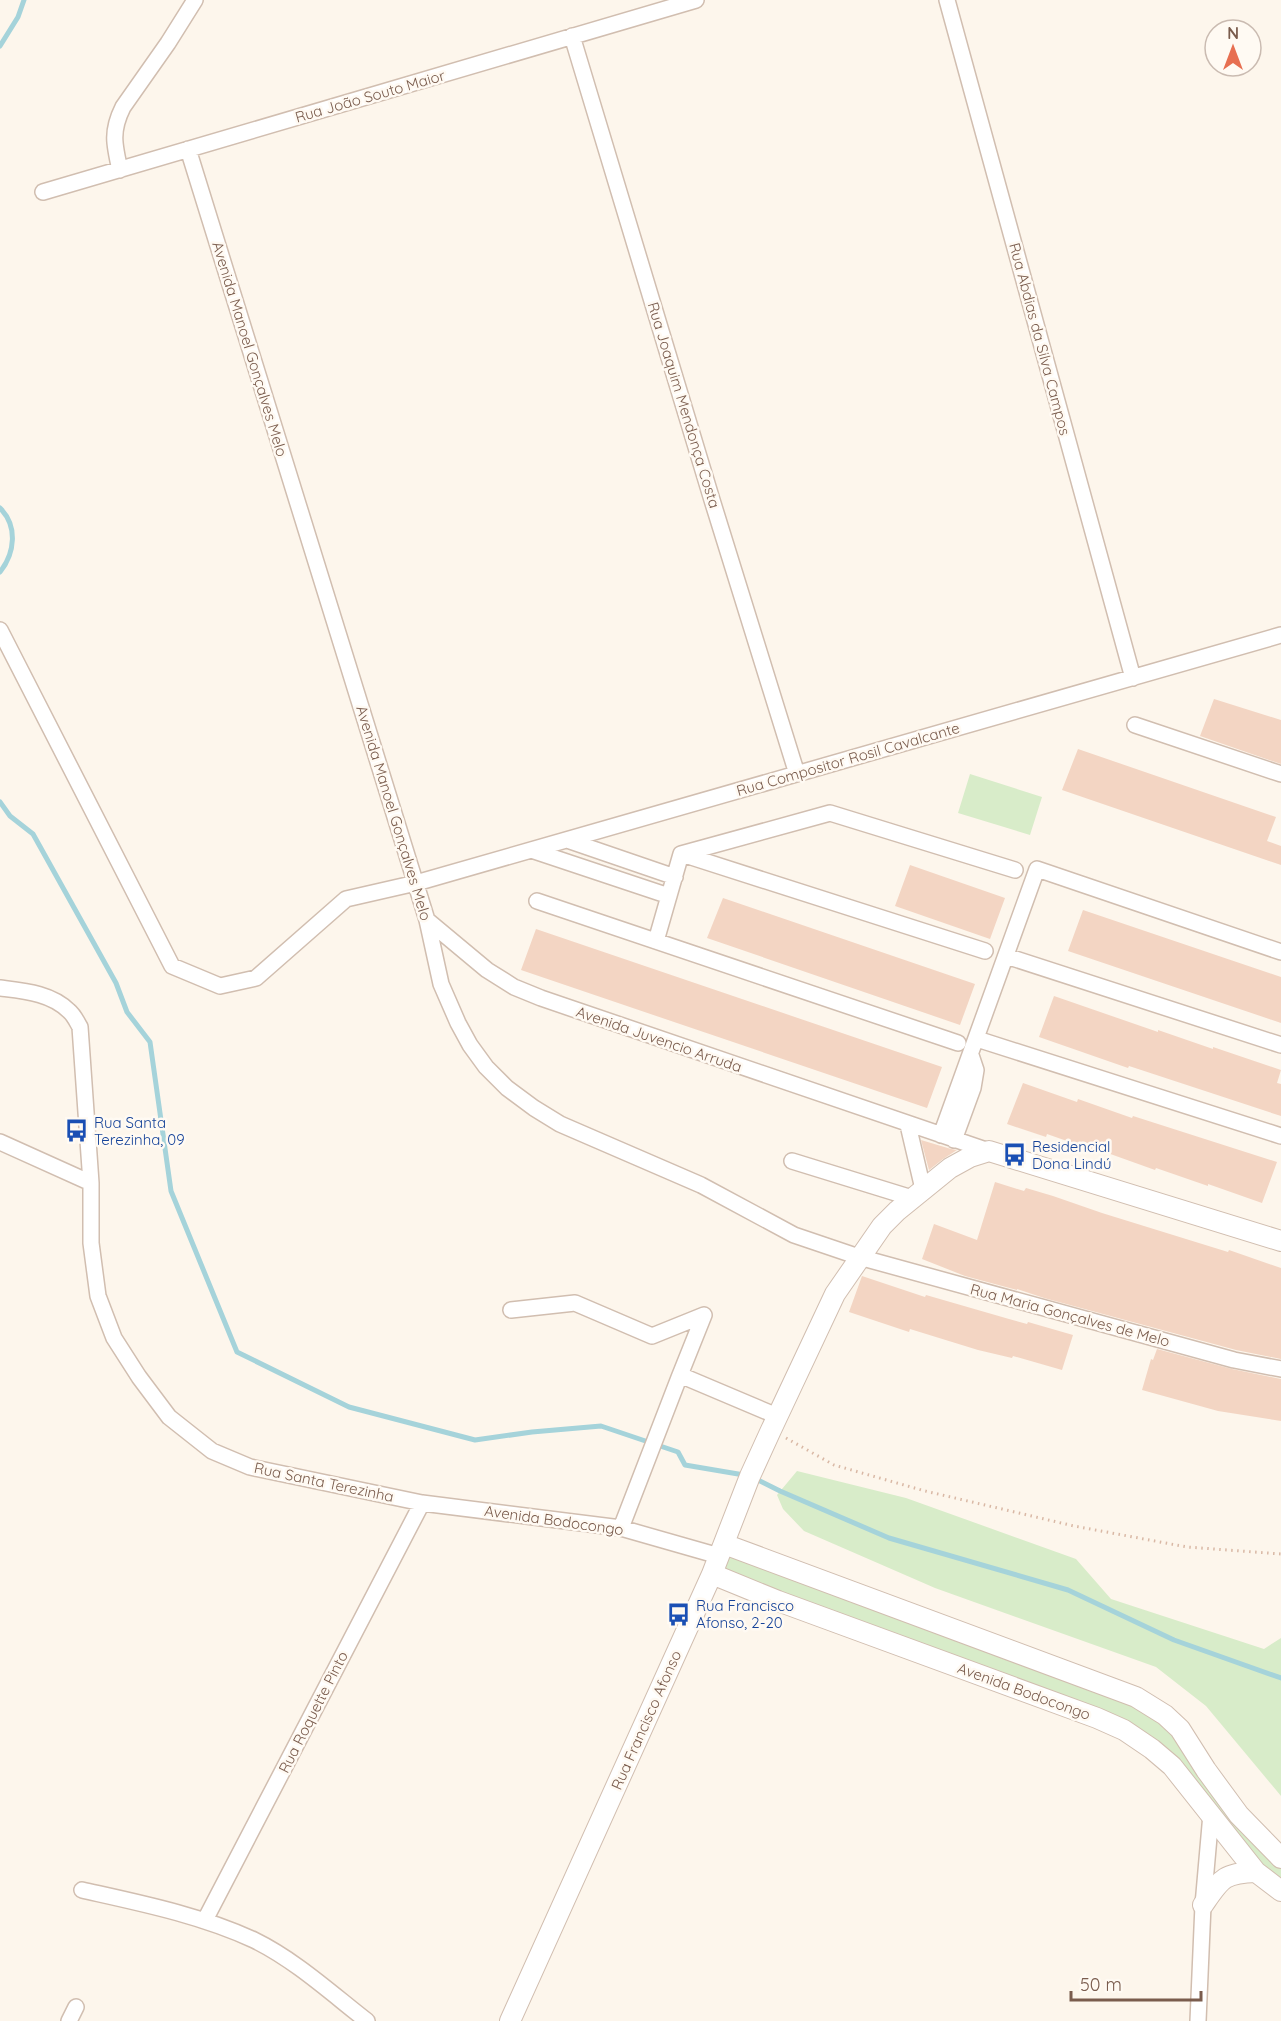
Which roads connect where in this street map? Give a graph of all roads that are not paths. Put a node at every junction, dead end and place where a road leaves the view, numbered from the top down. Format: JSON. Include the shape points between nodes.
{"nodes":[{"id":1,"x":195,"y":0,"type":"edge"},
{"id":2,"x":696,"y":0,"type":"edge"},
{"id":3,"x":947,"y":0,"type":"edge"},
{"id":4,"x":572,"y":36,"type":"junction"},
{"id":5,"x":188,"y":149,"type":"junction"},
{"id":6,"x":120,"y":170,"type":"junction"},
{"id":7,"x":44,"y":192,"type":"dead end"},
{"id":8,"x":0,"y":630,"type":"edge"},
{"id":9,"x":1281,"y":635,"type":"edge"},
{"id":10,"x":1133,"y":678,"type":"junction"},
{"id":11,"x":1135,"y":725,"type":"dead end"},
{"id":12,"x":797,"y":774,"type":"junction"},
{"id":13,"x":1281,"y":774,"type":"edge"},
{"id":14,"x":567,"y":840,"type":"junction"},
{"id":15,"x":531,"y":850,"type":"junction"},
{"id":16,"x":681,"y":854,"type":"junction"},
{"id":17,"x":1015,"y":870,"type":"dead end"},
{"id":18,"x":675,"y":877,"type":"junction"},
{"id":19,"x":416,"y":883,"type":"junction"},
{"id":20,"x":669,"y":896,"type":"junction"},
{"id":21,"x":537,"y":901,"type":"dead end"},
{"id":22,"x":427,"y":920,"type":"junction"},
{"id":23,"x":656,"y":941,"type":"junction"},
{"id":24,"x":985,"y":951,"type":"dead end"},
{"id":25,"x":1281,"y":952,"type":"edge"},
{"id":26,"x":1006,"y":956,"type":"junction"},
{"id":27,"x":0,"y":988,"type":"edge"},
{"id":28,"x":977,"y":1039,"type":"junction"},
{"id":29,"x":958,"y":1043,"type":"dead end"},
{"id":30,"x":1281,"y":1045,"type":"edge"},
{"id":31,"x":908,"y":1125,"type":"junction"},
{"id":32,"x":1281,"y":1136,"type":"edge"},
{"id":33,"x":947,"y":1138,"type":"junction"},
{"id":34,"x":0,"y":1142,"type":"edge"},
{"id":35,"x":989,"y":1151,"type":"junction"},
{"id":36,"x":792,"y":1161,"type":"dead end"},
{"id":37,"x":91,"y":1183,"type":"junction"},
{"id":38,"x":918,"y":1193,"type":"junction"},
{"id":39,"x":1281,"y":1241,"type":"edge"},
{"id":40,"x":859,"y":1257,"type":"junction"},
{"id":41,"x":511,"y":1310,"type":"dead end"},
{"id":42,"x":1281,"y":1369,"type":"edge"},
{"id":43,"x":681,"y":1375,"type":"junction"},
{"id":44,"x":774,"y":1423,"type":"junction"},
{"id":45,"x":422,"y":1503,"type":"junction"},
{"id":46,"x":621,"y":1528,"type":"junction"},
{"id":47,"x":718,"y":1558,"type":"junction"},
{"id":48,"x":1211,"y":1814,"type":"junction"},
{"id":49,"x":1281,"y":1858,"type":"edge"},
{"id":50,"x":1256,"y":1872,"type":"junction"},
{"id":51,"x":82,"y":1890,"type":"dead end"},
{"id":52,"x":1281,"y":1891,"type":"edge"},
{"id":53,"x":1203,"y":1905,"type":"junction"},
{"id":54,"x":205,"y":1920,"type":"junction"},
{"id":55,"x":367,"y":2021,"type":"edge"},
{"id":56,"x":510,"y":2021,"type":"edge"},
{"id":57,"x":1198,"y":2021,"type":"edge"}],
"edges":[{"from":1,"to":6,"type":"street","via":[[117,118],[114,143]]},
{"from":2,"to":4,"type":"street","name":"Rua João Souto Maior"},
{"from":3,"to":10,"type":"street","name":"Rua Abdias da Silva Campos"},
{"from":4,"to":5,"type":"street","name":"Rua João Souto Maior"},
{"from":4,"to":12,"type":"street","name":"Rua Joaquim Mendonça Costa"},
{"from":5,"to":6,"type":"street","name":"Rua João Souto Maior"},
{"from":5,"to":19,"type":"street","name":"Avenida Manoel Gonçalves Melo"},
{"from":6,"to":7,"type":"street","name":"Rua João Souto Maior"},
{"from":8,"to":19,"type":"street","name":"Rua Compositor Rosil Cavalcante","via":[[172,966],[220,986],[256,978],[346,899]]},
{"from":9,"to":10,"type":"street","name":"Rua Compositor Rosil Cavalcante"},
{"from":10,"to":12,"type":"street","name":"Rua Compositor Rosil Cavalcante"},
{"from":11,"to":13,"type":"street"},
{"from":12,"to":14,"type":"street","name":"Rua Compositor Rosil Cavalcante"},
{"from":14,"to":15,"type":"street","name":"Rua Compositor Rosil Cavalcante"},
{"from":14,"to":18,"type":"street"},
{"from":15,"to":19,"type":"street","name":"Rua Compositor Rosil Cavalcante"},
{"from":15,"to":20,"type":"street"},
{"from":16,"to":17,"type":"street","via":[[830,813]]},
{"from":16,"to":18,"type":"street"},
{"from":16,"to":24,"type":"street"},
{"from":18,"to":20,"type":"street"},
{"from":19,"to":22,"type":"street","name":"Avenida Manoel Gonçalves Melo"},
{"from":20,"to":23,"type":"street"},
{"from":21,"to":23,"type":"street"},
{"from":22,"to":31,"type":"street","name":"Avenida Juvencio Arruda","via":[[487,970],[514,987]]},
{"from":22,"to":40,"type":"street","name":"Avenida Manoel Gonçalves Melo","via":[[441,984],[458,1023],[481,1060],[507,1088],[561,1124],[701,1185],[794,1235]]},
{"from":23,"to":29,"type":"street"},
{"from":25,"to":26,"type":"street","via":[[1037,869]]},
{"from":26,"to":28,"type":"street"},
{"from":26,"to":30,"type":"street"},
{"from":27,"to":37,"type":"street","name":"Rua Santa Terezinha","via":[[31,992],[55,1001],[70,1011],[80,1027]]},
{"from":28,"to":32,"type":"street"},
{"from":28,"to":33,"type":"street"},
{"from":31,"to":33,"type":"street","name":"Avenida Juvencio Arruda"},
{"from":31,"to":38,"type":"street"},
{"from":33,"to":35,"type":"street","name":"Avenida Juvencio Arruda"},
{"from":34,"to":37,"type":"street"},
{"from":35,"to":38,"type":"street","name":"Rua Francisco Afonso","via":[[959,1162]]},
{"from":35,"to":39,"type":"street"},
{"from":36,"to":38,"type":"street"},
{"from":37,"to":45,"type":"street","name":"Rua Santa Terezinha","via":[[91,1243],[98,1296],[114,1338],[169,1417],[212,1451],[250,1467]]},
{"from":38,"to":40,"type":"street","name":"Rua Francisco Afonso","via":[[882,1226]]},
{"from":40,"to":42,"type":"street","name":"Rua Maria Gonçalves de Melo","via":[[1222,1357]]},
{"from":40,"to":44,"type":"street","name":"Rua Francisco Afonso","via":[[835,1294]]},
{"from":41,"to":43,"type":"street","via":[[574,1303],[652,1336],[704,1315]]},
{"from":43,"to":44,"type":"street"},
{"from":43,"to":46,"type":"street"},
{"from":44,"to":47,"type":"street","name":"Rua Francisco Afonso"},
{"from":45,"to":46,"type":"street","name":"Avenida Bodocongo"},
{"from":45,"to":54,"type":"street","name":"Rua Roquette Pinto"},
{"from":46,"to":47,"type":"street","name":"Avenida Bodocongo"},
{"from":47,"to":48,"type":"street","name":"Avenida Bodocongo","via":[[777,1600],[1124,1730],[1172,1766]]},
{"from":47,"to":49,"type":"street","name":"Avenida Bodocongo","via":[[1136,1697],[1180,1729],[1239,1815]]},
{"from":47,"to":56,"type":"street","name":"Rua Francisco Afonso"},
{"from":48,"to":50,"type":"street","name":"Avenida Bodocongo"},
{"from":48,"to":53,"type":"street"},
{"from":50,"to":52,"type":"street","name":"Avenida Bodocongo"},
{"from":50,"to":53,"type":"street","via":[[1225,1877]]},
{"from":51,"to":54,"type":"street"},
{"from":53,"to":57,"type":"street"},
{"from":54,"to":55,"type":"street","via":[[256,1941],[296,1966]]}]}
